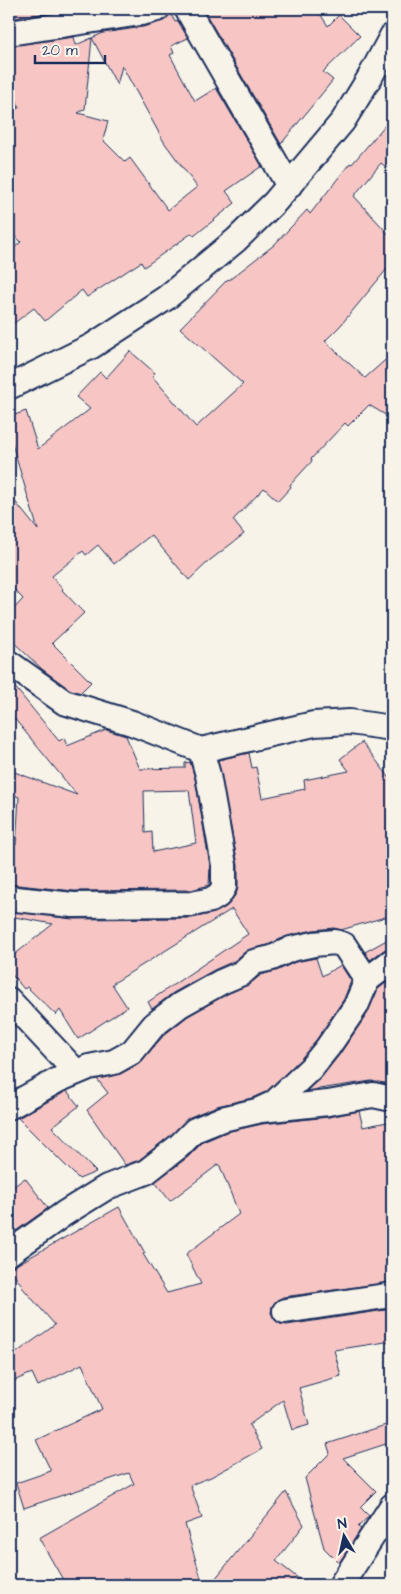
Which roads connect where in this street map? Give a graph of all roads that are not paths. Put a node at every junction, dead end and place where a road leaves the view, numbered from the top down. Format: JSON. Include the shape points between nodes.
{"nodes":[{"id":1,"x":157,"y":9,"type":"edge"},
{"id":2,"x":187,"y":9,"type":"edge"},
{"id":3,"x":9,"y":33,"type":"edge"},
{"id":4,"x":392,"y":36,"type":"edge"},
{"id":5,"x":288,"y":186,"type":"junction"},
{"id":6,"x":9,"y":387,"type":"edge"},
{"id":7,"x":9,"y":663,"type":"edge"},
{"id":8,"x":392,"y":728,"type":"edge"},
{"id":9,"x":201,"y":750,"type":"junction"},
{"id":10,"x":9,"y":896,"type":"edge"},
{"id":11,"x":392,"y":961,"type":"edge"},
{"id":12,"x":367,"y":980,"type":"junction"},
{"id":13,"x":9,"y":1000,"type":"edge"},
{"id":14,"x":76,"y":1072,"type":"junction"},
{"id":15,"x":392,"y":1099,"type":"edge"},
{"id":16,"x":9,"y":1107,"type":"edge"},
{"id":17,"x":257,"y":1111,"type":"junction"},
{"id":18,"x":9,"y":1253,"type":"edge"},
{"id":19,"x":392,"y":1295,"type":"edge"},
{"id":20,"x":285,"y":1311,"type":"dead end"},
{"id":21,"x":392,"y":1506,"type":"edge"},
{"id":22,"x":341,"y":1585,"type":"edge"}],
"edges":[{"from":1,"to":3,"type":"street"},
{"from":2,"to":5,"type":"street"},
{"from":4,"to":5,"type":"street","via":[[343,121]]},
{"from":5,"to":6,"type":"street","via":[[236,240],[166,298],[92,346]]},
{"from":7,"to":9,"type":"street","via":[[64,702],[132,723]]},
{"from":8,"to":9,"type":"street","via":[[350,722],[314,724]]},
{"from":9,"to":10,"type":"street","via":[[224,865],[224,887],[219,895],[212,900],[192,904],[74,906]]},
{"from":11,"to":12,"type":"street"},
{"from":12,"to":14,"type":"street","via":[[344,945],[336,942],[291,949],[254,962],[242,973],[180,1005],[154,1025],[132,1052],[114,1062]]},
{"from":12,"to":17,"type":"street","via":[[356,1006],[323,1054],[274,1102]]},
{"from":13,"to":14,"type":"street"},
{"from":14,"to":16,"type":"street"},
{"from":15,"to":17,"type":"street","via":[[373,1095]]},
{"from":17,"to":18,"type":"street","via":[[222,1119],[195,1130],[146,1172],[107,1187]]},
{"from":19,"to":20,"type":"street"},
{"from":21,"to":22,"type":"street"}]}
